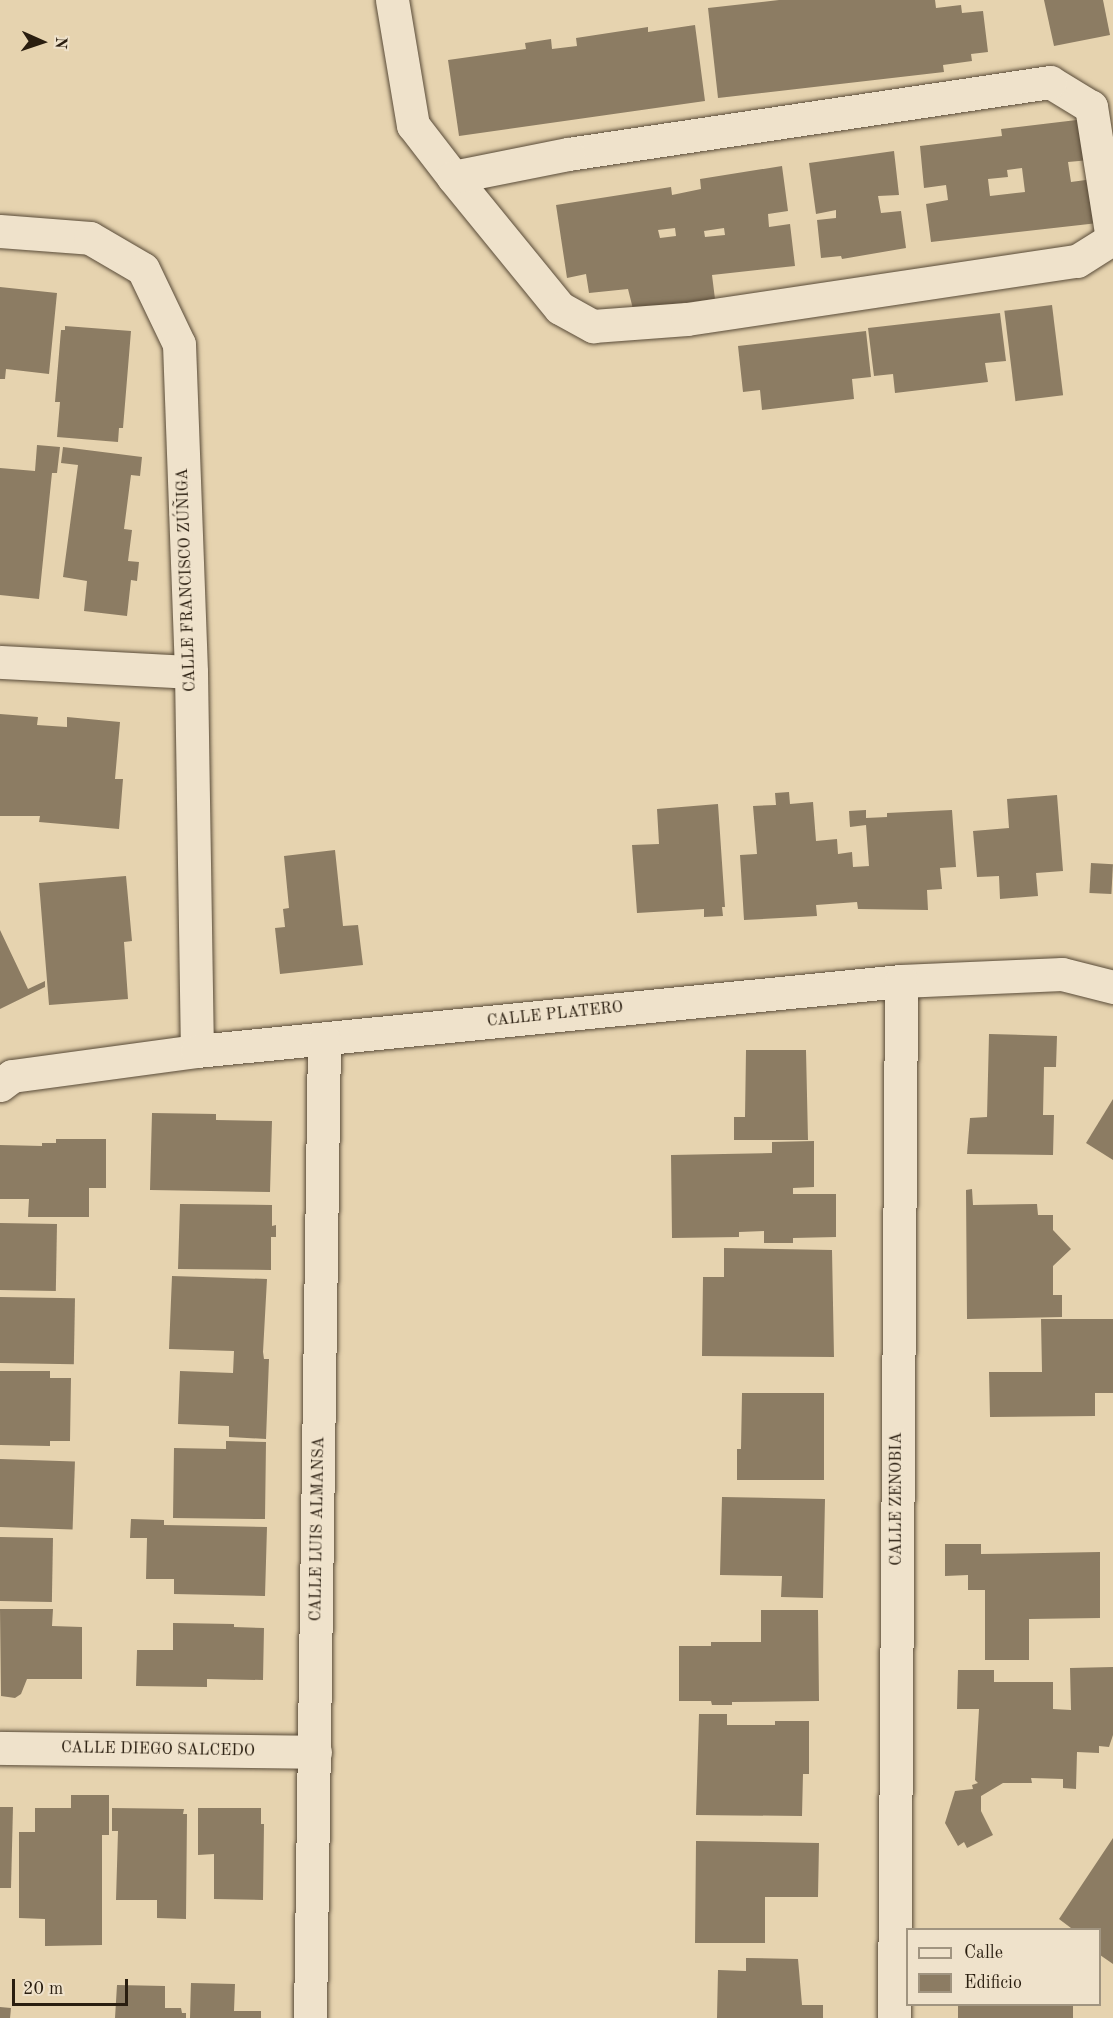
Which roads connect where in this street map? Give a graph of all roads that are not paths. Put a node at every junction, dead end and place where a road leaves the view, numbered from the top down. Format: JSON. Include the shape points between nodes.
{"nodes":[{"id":1,"x":392,"y":0,"type":"edge"},
{"id":2,"x":453,"y":177,"type":"junction"},
{"id":3,"x":0,"y":231,"type":"edge"},
{"id":4,"x":0,"y":663,"type":"edge"},
{"id":5,"x":191,"y":672,"type":"junction"},
{"id":6,"x":901,"y":981,"type":"junction"},
{"id":7,"x":1113,"y":987,"type":"edge"},
{"id":8,"x":324,"y":1040,"type":"junction"},
{"id":9,"x":197,"y":1051,"type":"junction"},
{"id":10,"x":0,"y":1085,"type":"edge"},
{"id":11,"x":0,"y":1748,"type":"edge"},
{"id":12,"x":315,"y":1752,"type":"junction"},
{"id":13,"x":310,"y":2018,"type":"edge"},
{"id":14,"x":894,"y":2018,"type":"edge"}],
"edges":[{"from":1,"to":2,"type":"street","via":[[413,125]]},
{"from":2,"to":2,"type":"street","via":[[568,154],[1050,82],[1090,107],[1113,239],[1077,261],[687,319],[593,326],[560,308]]},
{"from":3,"to":5,"type":"street","name":"CALLE FRANCISCO ZÚÑIGA","via":[[90,238],[144,270],[179,344]]},
{"from":4,"to":5,"type":"street"},
{"from":5,"to":9,"type":"street","name":"CALLE FRANCISCO ZÚÑIGA"},
{"from":6,"to":7,"type":"street","name":"CALLE PLATERO","via":[[1062,974]]},
{"from":6,"to":8,"type":"street","name":"CALLE PLATERO"},
{"from":6,"to":14,"type":"street","name":"CALLE ZENOBIA"},
{"from":8,"to":9,"type":"street","name":"CALLE PLATERO"},
{"from":8,"to":12,"type":"street","name":"CALLE LUIS ALMANSA"},
{"from":9,"to":10,"type":"street","name":"CALLE PLATERO","via":[[12,1076]]},
{"from":11,"to":12,"type":"street","name":"CALLE DIEGO SALCEDO"},
{"from":12,"to":13,"type":"street","name":"CALLE LUIS ALMANSA"}]}
